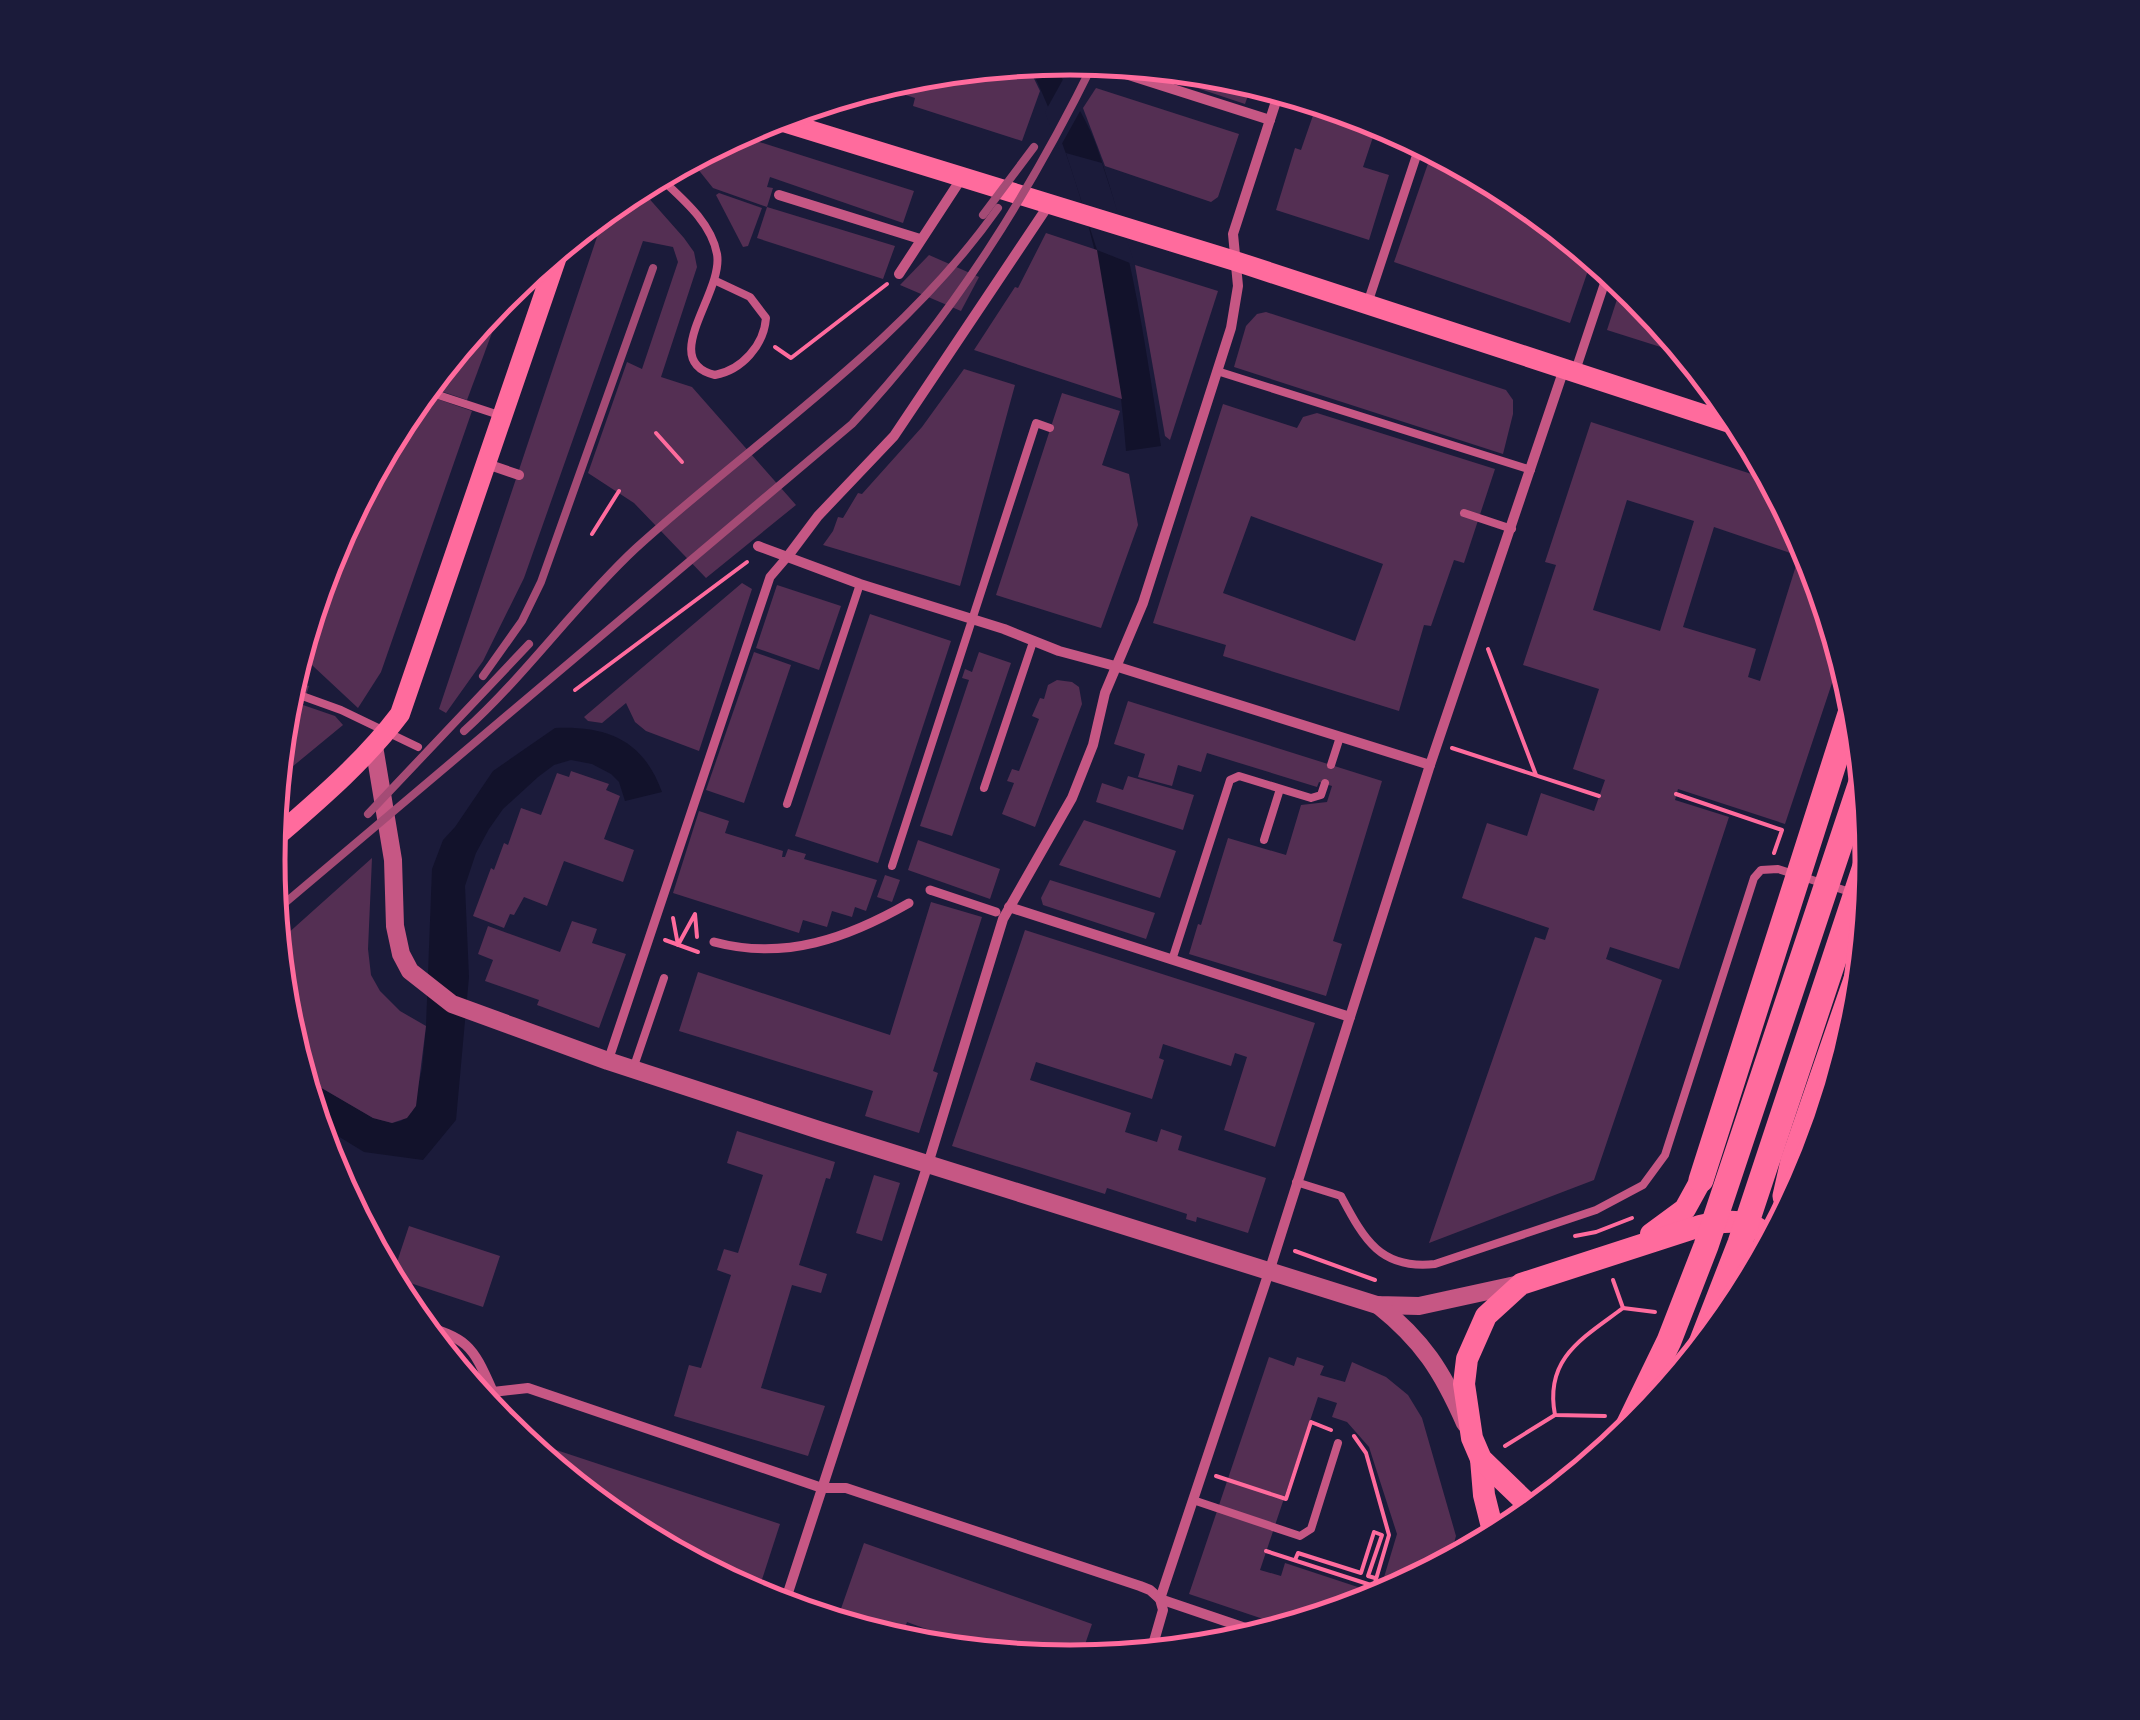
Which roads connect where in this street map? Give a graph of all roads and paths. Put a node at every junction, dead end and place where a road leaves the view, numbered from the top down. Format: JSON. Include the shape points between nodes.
{"nodes":[{"id":1,"x":1141,"y":79,"type":"edge"},
{"id":2,"x":1276,"y":103,"type":"edge"},
{"id":3,"x":1270,"y":120,"type":"junction"},
{"id":4,"x":795,"y":126,"type":"edge"},
{"id":5,"x":1416,"y":156,"type":"edge"},
{"id":6,"x":962,"y":176,"type":"junction"},
{"id":7,"x":669,"y":186,"type":"edge"},
{"id":8,"x":779,"y":195,"type":"dead end"},
{"id":9,"x":1050,"y":202,"type":"junction"},
{"id":10,"x":920,"y":240,"type":"junction"},
{"id":11,"x":1236,"y":261,"type":"junction"},
{"id":12,"x":552,"y":270,"type":"edge"},
{"id":13,"x":899,"y":274,"type":"joint"},
{"id":14,"x":716,"y":281,"type":"junction"},
{"id":15,"x":1603,"y":284,"type":"edge"},
{"id":16,"x":1367,"y":304,"type":"junction"},
{"id":17,"x":762,"y":338,"type":"junction"},
{"id":18,"x":1218,"y":370,"type":"junction"},
{"id":19,"x":1569,"y":370,"type":"junction"},
{"id":20,"x":438,"y":395,"type":"edge"},
{"id":21,"x":1711,"y":407,"type":"edge"},
{"id":22,"x":501,"y":415,"type":"junction"},
{"id":23,"x":1708,"y":416,"type":"junction"},
{"id":24,"x":1720,"y":420,"type":"edge"},
{"id":25,"x":1050,"y":428,"type":"dead end"},
{"id":26,"x":656,"y":433,"type":"dead end"},
{"id":27,"x":682,"y":462,"type":"dead end"},
{"id":28,"x":485,"y":463,"type":"junction"},
{"id":29,"x":1531,"y":470,"type":"junction"},
{"id":30,"x":519,"y":475,"type":"dead end"},
{"id":31,"x":619,"y":491,"type":"dead end"},
{"id":32,"x":1464,"y":513,"type":"dead end"},
{"id":33,"x":1512,"y":529,"type":"junction"},
{"id":34,"x":592,"y":534,"type":"dead end"},
{"id":35,"x":762,"y":547,"type":"joint"},
{"id":36,"x":788,"y":556,"type":"junction"},
{"id":37,"x":860,"y":584,"type":"junction"},
{"id":38,"x":973,"y":619,"type":"junction"},
{"id":39,"x":1478,"y":625,"type":"junction"},
{"id":40,"x":1033,"y":642,"type":"junction"},
{"id":41,"x":1115,"y":666,"type":"junction"},
{"id":42,"x":574,"y":690,"type":"dead end"},
{"id":43,"x":305,"y":697,"type":"dead end"},
{"id":44,"x":1844,"y":733,"type":"edge"},
{"id":45,"x":1340,"y":736,"type":"junction"},
{"id":46,"x":380,"y":740,"type":"junction"},
{"id":47,"x":1438,"y":743,"type":"junction"},
{"id":48,"x":418,"y":747,"type":"dead end"},
{"id":49,"x":1331,"y":765,"type":"dead end"},
{"id":50,"x":1430,"y":765,"type":"junction"},
{"id":51,"x":1536,"y":775,"type":"junction"},
{"id":52,"x":1325,"y":784,"type":"dead end"},
{"id":53,"x":984,"y":788,"type":"dead end"},
{"id":54,"x":1280,"y":789,"type":"junction"},
{"id":55,"x":1676,"y":794,"type":"dead end"},
{"id":56,"x":1600,"y":796,"type":"dead end"},
{"id":57,"x":787,"y":804,"type":"dead end"},
{"id":58,"x":1853,"y":807,"type":"edge"},
{"id":59,"x":286,"y":828,"type":"edge"},
{"id":60,"x":1264,"y":840,"type":"dead end"},
{"id":61,"x":892,"y":866,"type":"dead end"},
{"id":62,"x":1770,"y":868,"type":"junction"},
{"id":63,"x":930,"y":890,"type":"dead end"},
{"id":64,"x":1854,"y":893,"type":"edge"},
{"id":65,"x":1853,"y":901,"type":"edge"},
{"id":66,"x":659,"y":902,"type":"junction"},
{"id":67,"x":909,"y":903,"type":"dead end"},
{"id":68,"x":1009,"y":907,"type":"junction"},
{"id":69,"x":996,"y":912,"type":"dead end"},
{"id":70,"x":650,"y":934,"type":"junction"},
{"id":71,"x":714,"y":942,"type":"dead end"},
{"id":72,"x":678,"y":945,"type":"junction"},
{"id":73,"x":1172,"y":960,"type":"junction"},
{"id":74,"x":664,"y":978,"type":"dead end"},
{"id":75,"x":1350,"y":1017,"type":"junction"},
{"id":76,"x":1830,"y":1054,"type":"edge"},
{"id":77,"x":608,"y":1061,"type":"junction"},
{"id":78,"x":633,"y":1069,"type":"junction"},
{"id":79,"x":928,"y":1164,"type":"junction"},
{"id":80,"x":1792,"y":1167,"type":"edge"},
{"id":81,"x":1701,"y":1180,"type":"joint"},
{"id":82,"x":1296,"y":1182,"type":"junction"},
{"id":83,"x":1761,"y":1231,"type":"edge"},
{"id":84,"x":1627,"y":1249,"type":"junction"},
{"id":85,"x":1269,"y":1272,"type":"junction"},
{"id":86,"x":1612,"y":1278,"type":"dead end"},
{"id":87,"x":1521,"y":1284,"type":"junction"},
{"id":88,"x":1378,"y":1305,"type":"junction"},
{"id":89,"x":1715,"y":1307,"type":"edge"},
{"id":90,"x":1623,"y":1308,"type":"junction"},
{"id":91,"x":1661,"y":1313,"type":"dead end"},
{"id":92,"x":442,"y":1331,"type":"edge"},
{"id":93,"x":493,"y":1392,"type":"joint"},
{"id":94,"x":1642,"y":1397,"type":"edge"},
{"id":95,"x":1555,"y":1415,"type":"junction"},
{"id":96,"x":1614,"y":1416,"type":"dead end"},
{"id":97,"x":1347,"y":1430,"type":"dead end"},
{"id":98,"x":1338,"y":1442,"type":"joint"},
{"id":99,"x":1505,"y":1446,"type":"dead end"},
{"id":100,"x":1476,"y":1449,"type":"junction"},
{"id":101,"x":1202,"y":1471,"type":"junction"},
{"id":102,"x":822,"y":1488,"type":"junction"},
{"id":103,"x":1193,"y":1500,"type":"junction"},
{"id":104,"x":1524,"y":1500,"type":"edge"},
{"id":105,"x":1490,"y":1523,"type":"edge"},
{"id":106,"x":1266,"y":1552,"type":"dead end"},
{"id":107,"x":1295,"y":1560,"type":"junction"},
{"id":108,"x":1376,"y":1579,"type":"junction"},
{"id":109,"x":1376,"y":1582,"type":"edge"},
{"id":110,"x":1370,"y":1585,"type":"edge"},
{"id":111,"x":789,"y":1592,"type":"edge"},
{"id":112,"x":1160,"y":1600,"type":"junction"},
{"id":113,"x":1239,"y":1626,"type":"edge"},
{"id":114,"x":1155,"y":1640,"type":"edge"}],
"edges":[{"from":1,"to":3,"type":"street"},
{"from":2,"to":3,"type":"street"},
{"from":3,"to":11,"type":"street","via":[[1234,234]]},
{"from":4,"to":6,"type":"main road"},
{"from":5,"to":16,"type":"street"},
{"from":6,"to":9,"type":"main road"},
{"from":6,"to":10,"type":"street"},
{"from":7,"to":14,"type":"lane","via":[[712,236]]},
{"from":8,"to":10,"type":"street"},
{"from":9,"to":11,"type":"main road"},
{"from":9,"to":36,"type":"street","via":[[894,436]]},
{"from":10,"to":13,"type":"street"},
{"from":11,"to":16,"type":"main road"},
{"from":11,"to":18,"type":"street","via":[[1237,294]]},
{"from":12,"to":22,"type":"main road"},
{"from":13,"to":17,"type":"path","via":[[791,358]]},
{"from":14,"to":17,"type":"lane","via":[[761,308]]},
{"from":14,"to":17,"type":"lane","via":[[690,340],[692,360],[706,373],[724,373]]},
{"from":15,"to":19,"type":"street"},
{"from":16,"to":19,"type":"main road"},
{"from":18,"to":29,"type":"lane"},
{"from":18,"to":41,"type":"street","via":[[1143,603]]},
{"from":19,"to":23,"type":"main road"},
{"from":19,"to":29,"type":"street"},
{"from":20,"to":22,"type":"lane"},
{"from":21,"to":23,"type":"street"},
{"from":22,"to":28,"type":"main road"},
{"from":23,"to":24,"type":"main road"},
{"from":25,"to":38,"type":"lane","via":[[1036,424]]},
{"from":26,"to":27,"type":"path"},
{"from":28,"to":30,"type":"street"},
{"from":28,"to":46,"type":"main road","via":[[400,714]]},
{"from":29,"to":33,"type":"street"},
{"from":31,"to":34,"type":"path"},
{"from":32,"to":33,"type":"lane"},
{"from":33,"to":39,"type":"street"},
{"from":35,"to":36,"type":"street"},
{"from":35,"to":42,"type":"path"},
{"from":36,"to":37,"type":"street"},
{"from":36,"to":66,"type":"street","via":[[770,577]]},
{"from":37,"to":38,"type":"street"},
{"from":37,"to":57,"type":"lane"},
{"from":38,"to":40,"type":"street"},
{"from":38,"to":61,"type":"lane"},
{"from":39,"to":47,"type":"street"},
{"from":39,"to":51,"type":"path"},
{"from":40,"to":41,"type":"street"},
{"from":40,"to":53,"type":"lane"},
{"from":41,"to":45,"type":"street"},
{"from":41,"to":68,"type":"street","via":[[1072,798]]},
{"from":43,"to":46,"type":"lane","via":[[341,710]]},
{"from":44,"to":81,"type":"highway"},
{"from":45,"to":49,"type":"lane"},
{"from":45,"to":50,"type":"street"},
{"from":46,"to":48,"type":"lane"},
{"from":46,"to":59,"type":"main road"},
{"from":46,"to":77,"type":"street","via":[[396,937],[410,970],[440,997],[472,1012]]},
{"from":47,"to":50,"type":"street"},
{"from":47,"to":51,"type":"path"},
{"from":50,"to":75,"type":"street"},
{"from":51,"to":56,"type":"path"},
{"from":52,"to":54,"type":"lane","via":[[1311,798]]},
{"from":54,"to":60,"type":"lane"},
{"from":54,"to":73,"type":"lane","via":[[1239,776],[1230,780]]},
{"from":55,"to":62,"type":"path","via":[[1782,830]]},
{"from":58,"to":94,"type":"highway","via":[[1706,1246]]},
{"from":62,"to":64,"type":"lane"},
{"from":62,"to":82,"type":"lane","via":[[1750,886],[1665,1156],[1643,1185],[1596,1210],[1412,1267],[1387,1258],[1362,1236],[1341,1196]]},
{"from":63,"to":69,"type":"street"},
{"from":65,"to":89,"type":"highway"},
{"from":66,"to":70,"type":"street"},
{"from":66,"to":72,"type":"path","via":[[670,905]]},
{"from":67,"to":71,"type":"street","via":[[844,937],[801,947],[764,950]]},
{"from":68,"to":73,"type":"street"},
{"from":68,"to":79,"type":"street"},
{"from":70,"to":72,"type":"path"},
{"from":70,"to":77,"type":"street"},
{"from":72,"to":72,"type":"path","via":[[698,952],[695,914],[687,930]]},
{"from":73,"to":75,"type":"street"},
{"from":74,"to":78,"type":"lane"},
{"from":75,"to":82,"type":"street"},
{"from":76,"to":80,"type":"highway"},
{"from":77,"to":78,"type":"street"},
{"from":78,"to":79,"type":"street"},
{"from":79,"to":85,"type":"street"},
{"from":79,"to":102,"type":"street"},
{"from":81,"to":84,"type":"highway","via":[[1685,1209]]},
{"from":82,"to":85,"type":"street"},
{"from":83,"to":84,"type":"highway","via":[[1727,1220]]},
{"from":84,"to":87,"type":"highway"},
{"from":85,"to":88,"type":"street"},
{"from":85,"to":101,"type":"street"},
{"from":86,"to":90,"type":"path"},
{"from":87,"to":88,"type":"street","via":[[1419,1306]]},
{"from":87,"to":100,"type":"highway","via":[[1486,1316],[1468,1359],[1464,1384]]},
{"from":88,"to":100,"type":"street","via":[[1434,1359]]},
{"from":90,"to":91,"type":"path"},
{"from":90,"to":95,"type":"path","via":[[1564,1357],[1554,1376]]},
{"from":92,"to":93,"type":"street","via":[[469,1345]]},
{"from":93,"to":102,"type":"street","via":[[528,1388]]},
{"from":95,"to":96,"type":"path"},
{"from":95,"to":99,"type":"path"},
{"from":97,"to":108,"type":"path","via":[[1376,1477],[1389,1534]]},
{"from":98,"to":101,"type":"path","via":[[1334,1431],[1310,1422],[1286,1499]]},
{"from":98,"to":103,"type":"lane","via":[[1311,1529],[1300,1536]]},
{"from":100,"to":104,"type":"highway"},
{"from":100,"to":105,"type":"highway"},
{"from":101,"to":103,"type":"street"},
{"from":102,"to":111,"type":"street"},
{"from":102,"to":112,"type":"street","via":[[846,1488],[1150,1590]]},
{"from":103,"to":112,"type":"street"},
{"from":106,"to":107,"type":"path"},
{"from":107,"to":108,"type":"path","via":[[1298,1552],[1361,1573],[1374,1532],[1382,1535],[1368,1576]]},
{"from":107,"to":110,"type":"path"},
{"from":108,"to":109,"type":"path"},
{"from":112,"to":113,"type":"street"},
{"from":112,"to":114,"type":"street","via":[[1164,1610]]}]}
